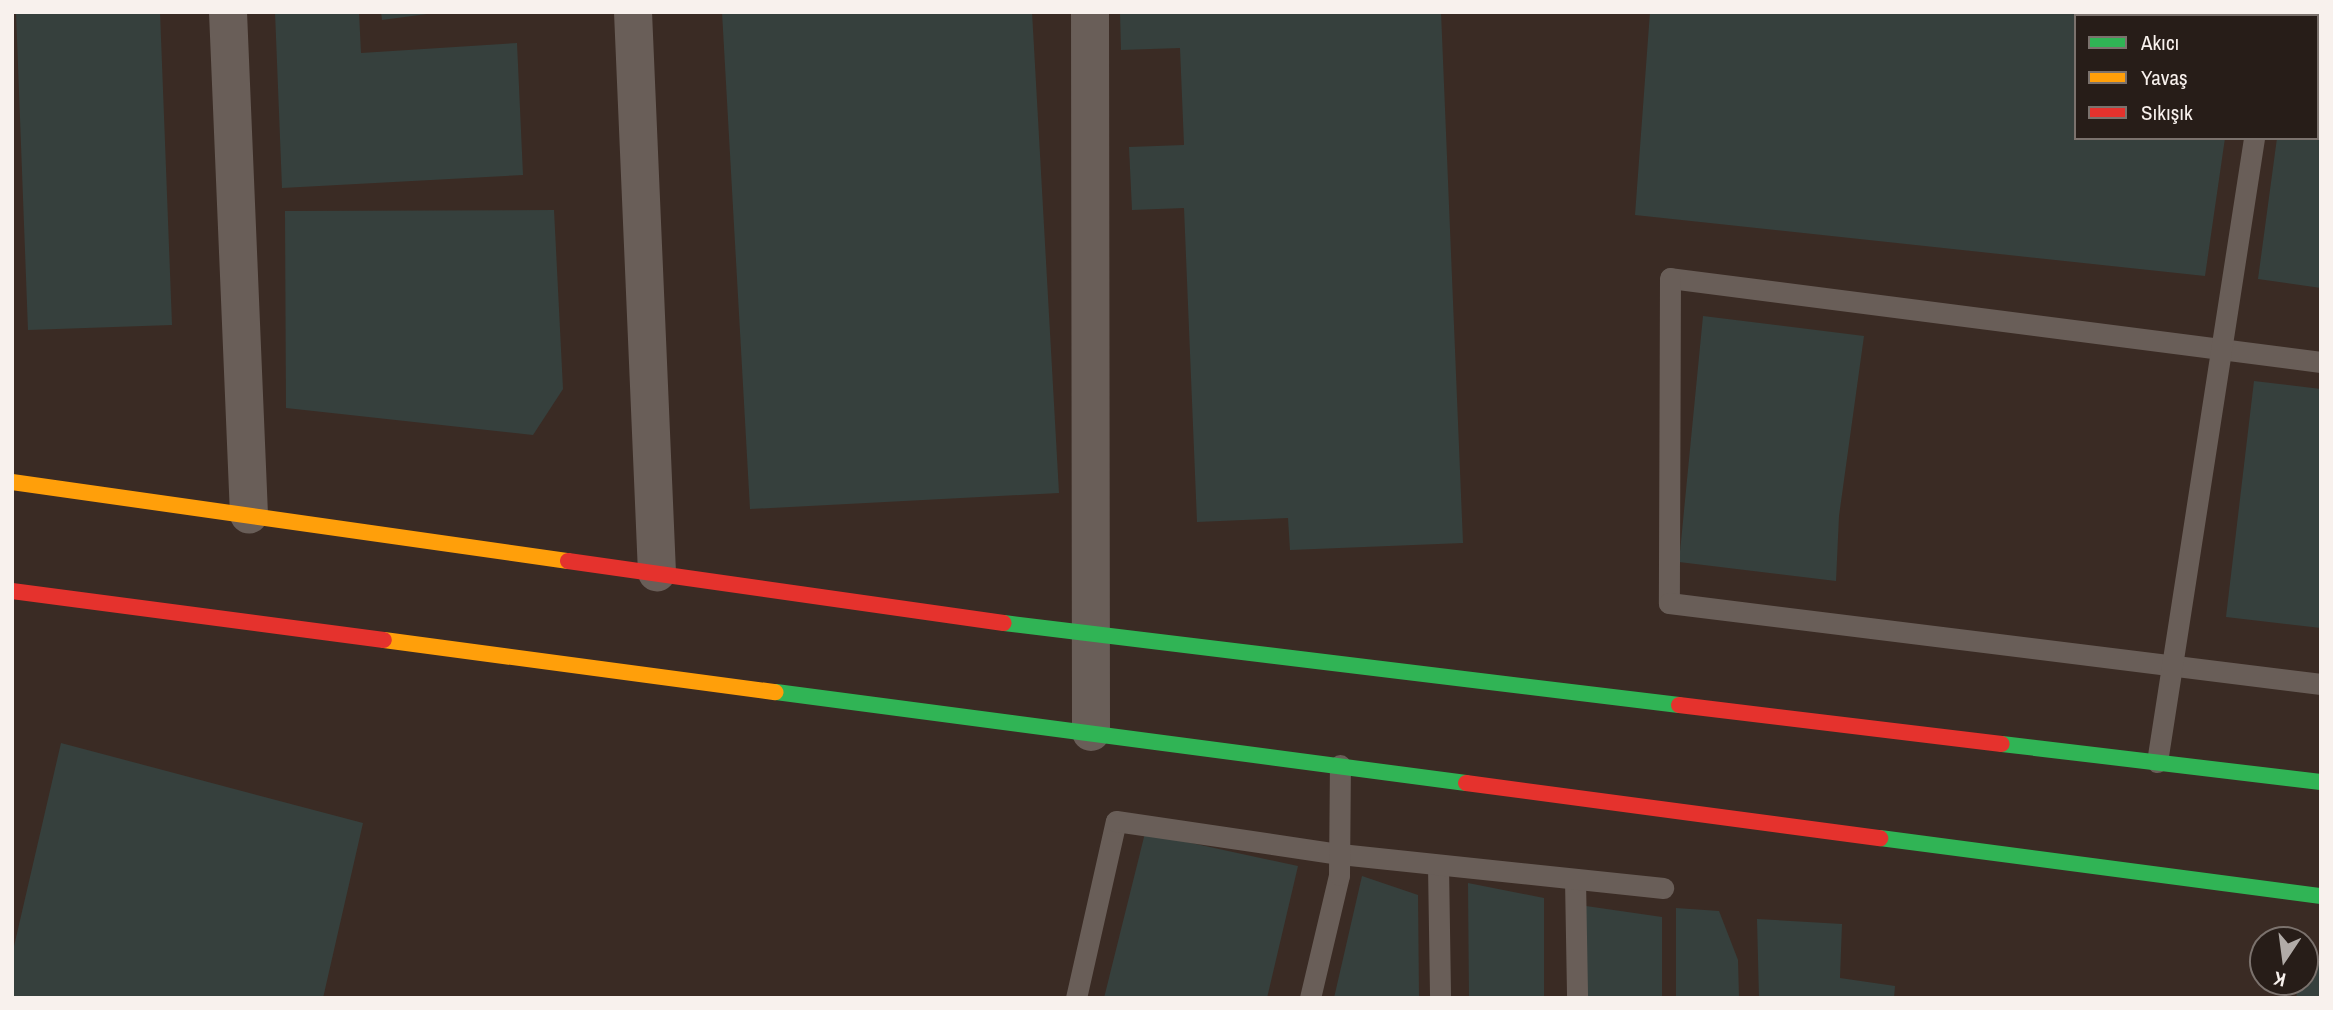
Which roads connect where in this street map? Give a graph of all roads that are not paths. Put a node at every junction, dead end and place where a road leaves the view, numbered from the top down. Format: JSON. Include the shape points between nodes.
{"nodes":[{"id":1,"x":228,"y":12,"type":"edge"},
{"id":2,"x":633,"y":12,"type":"edge"},
{"id":3,"x":1090,"y":12,"type":"edge"},
{"id":4,"x":2254,"y":140,"type":"edge"},
{"id":5,"x":2221,"y":350,"type":"junction"},
{"id":6,"x":2321,"y":362,"type":"edge"},
{"id":7,"x":12,"y":482,"type":"edge"},
{"id":8,"x":249,"y":515,"type":"junction"},
{"id":9,"x":657,"y":572,"type":"junction"},
{"id":10,"x":12,"y":591,"type":"edge"},
{"id":11,"x":1090,"y":635,"type":"junction"},
{"id":12,"x":2172,"y":667,"type":"junction"},
{"id":13,"x":2321,"y":684,"type":"edge"},
{"id":14,"x":1091,"y":732,"type":"junction"},
{"id":15,"x":2157,"y":762,"type":"junction"},
{"id":16,"x":1340,"y":765,"type":"junction"},
{"id":17,"x":2321,"y":782,"type":"edge"},
{"id":18,"x":1340,"y":854,"type":"junction"},
{"id":19,"x":1438,"y":865,"type":"junction"},
{"id":20,"x":1575,"y":879,"type":"junction"},
{"id":21,"x":1663,"y":888,"type":"dead end"},
{"id":22,"x":2321,"y":896,"type":"edge"},
{"id":23,"x":1076,"y":998,"type":"edge"},
{"id":24,"x":1310,"y":998,"type":"edge"},
{"id":25,"x":1440,"y":998,"type":"edge"},
{"id":26,"x":1577,"y":998,"type":"edge"}],
"edges":[{"from":1,"to":8,"type":"street"},
{"from":2,"to":9,"type":"street"},
{"from":3,"to":11,"type":"street"},
{"from":4,"to":5,"type":"lane"},
{"from":5,"to":6,"type":"lane"},
{"from":5,"to":12,"type":"lane"},
{"from":5,"to":12,"type":"lane","via":[[1670,278],[1669,603]]},
{"from":7,"to":8,"type":"main road"},
{"from":8,"to":9,"type":"main road"},
{"from":9,"to":11,"type":"main road"},
{"from":10,"to":14,"type":"main road"},
{"from":11,"to":14,"type":"street"},
{"from":11,"to":15,"type":"main road"},
{"from":12,"to":13,"type":"lane"},
{"from":12,"to":15,"type":"lane"},
{"from":14,"to":16,"type":"main road"},
{"from":15,"to":17,"type":"main road"},
{"from":16,"to":18,"type":"lane"},
{"from":16,"to":22,"type":"main road"},
{"from":18,"to":19,"type":"lane"},
{"from":18,"to":23,"type":"lane","via":[[1116,821]]},
{"from":18,"to":24,"type":"lane"},
{"from":19,"to":20,"type":"lane"},
{"from":19,"to":25,"type":"lane"},
{"from":20,"to":21,"type":"lane"},
{"from":20,"to":26,"type":"lane"}]}
